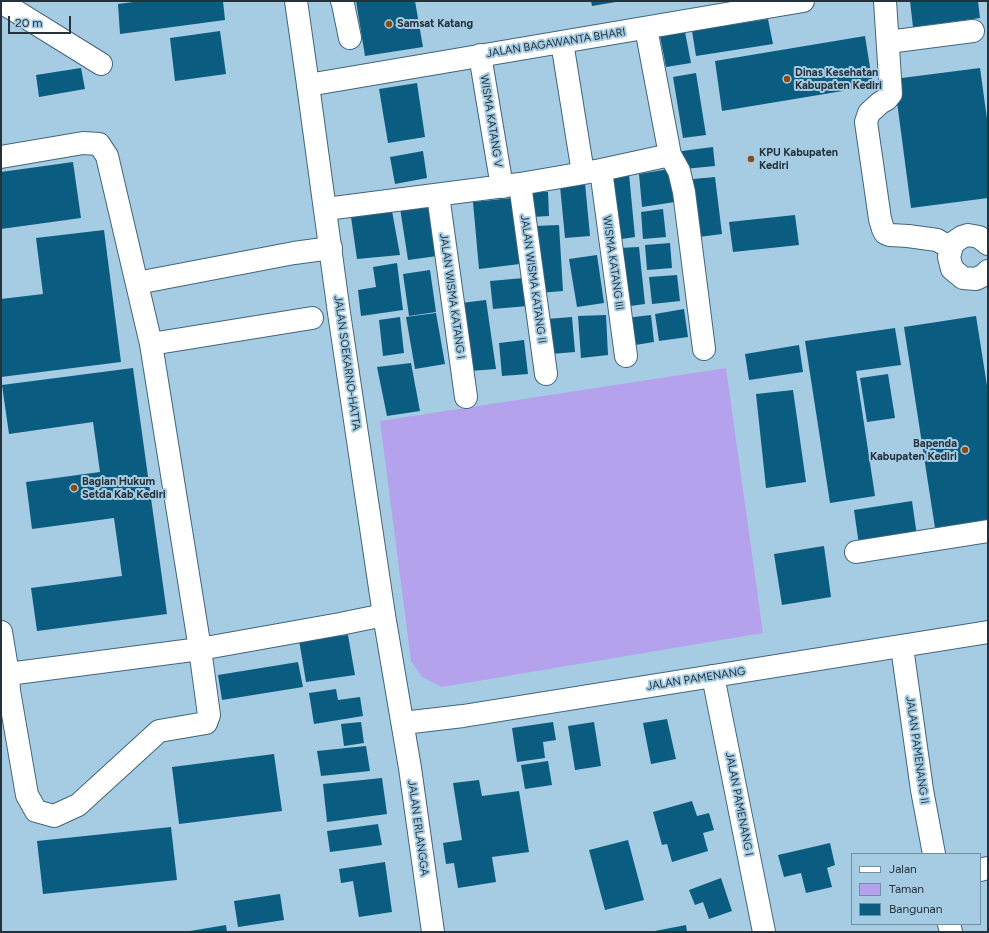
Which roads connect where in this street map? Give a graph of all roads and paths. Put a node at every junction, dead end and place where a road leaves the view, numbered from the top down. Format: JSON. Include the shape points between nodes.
{"nodes":[{"id":1,"x":296,"y":1,"type":"edge"},
{"id":2,"x":342,"y":1,"type":"edge"},
{"id":3,"x":803,"y":1,"type":"edge"},
{"id":4,"x":885,"y":1,"type":"edge"},
{"id":5,"x":1,"y":2,"type":"edge"},
{"id":6,"x":735,"y":6,"type":"edge"},
{"id":7,"x":646,"y":28,"type":"junction"},
{"id":8,"x":973,"y":31,"type":"dead end"},
{"id":9,"x":350,"y":38,"type":"dead end"},
{"id":10,"x":562,"y":42,"type":"junction"},
{"id":11,"x":888,"y":42,"type":"junction"},
{"id":12,"x":480,"y":55,"type":"junction"},
{"id":13,"x":101,"y":64,"type":"dead end"},
{"id":14,"x":308,"y":85,"type":"junction"},
{"id":15,"x":670,"y":155,"type":"junction"},
{"id":16,"x":1,"y":157,"type":"edge"},
{"id":17,"x":592,"y":171,"type":"junction"},
{"id":18,"x":511,"y":186,"type":"junction"},
{"id":19,"x":438,"y":195,"type":"junction"},
{"id":20,"x":326,"y":209,"type":"junction"},
{"id":21,"x":988,"y":244,"type":"edge"},
{"id":22,"x":331,"y":248,"type":"junction"},
{"id":23,"x":951,"y":248,"type":"junction"},
{"id":24,"x":988,"y":273,"type":"edge"},
{"id":25,"x":137,"y":283,"type":"junction"},
{"id":26,"x":312,"y":318,"type":"dead end"},
{"id":27,"x":151,"y":344,"type":"junction"},
{"id":28,"x":704,"y":349,"type":"dead end"},
{"id":29,"x":626,"y":356,"type":"dead end"},
{"id":30,"x":546,"y":374,"type":"dead end"},
{"id":31,"x":466,"y":397,"type":"dead end"},
{"id":32,"x":988,"y":531,"type":"edge"},
{"id":33,"x":856,"y":552,"type":"dead end"},
{"id":34,"x":384,"y":615,"type":"junction"},
{"id":35,"x":1,"y":632,"type":"edge"},
{"id":36,"x":988,"y":632,"type":"edge"},
{"id":37,"x":902,"y":647,"type":"junction"},
{"id":38,"x":200,"y":649,"type":"junction"},
{"id":39,"x":713,"y":676,"type":"junction"},
{"id":40,"x":6,"y":688,"type":"edge"},
{"id":41,"x":403,"y":724,"type":"junction"},
{"id":42,"x":934,"y":853,"type":"edge"},
{"id":43,"x":433,"y":932,"type":"edge"},
{"id":44,"x":764,"y":932,"type":"edge"}],
"edges":[{"from":1,"to":14,"type":"street","name":"JALAN SOEKARNO-HATTA"},
{"from":2,"to":9,"type":"street"},
{"from":3,"to":6,"type":"street","name":"JALAN BAGAWANTA BHARI"},
{"from":4,"to":11,"type":"street"},
{"from":5,"to":13,"type":"street"},
{"from":6,"to":7,"type":"street","name":"JALAN BAGAWANTA BHARI"},
{"from":7,"to":10,"type":"street","name":"JALAN BAGAWANTA BHARI"},
{"from":7,"to":15,"type":"street"},
{"from":8,"to":11,"type":"street"},
{"from":10,"to":12,"type":"street","name":"JALAN BAGAWANTA BHARI"},
{"from":10,"to":17,"type":"street","name":"WISMA KATANG III"},
{"from":11,"to":23,"type":"street","via":[[891,94],[869,113],[866,122],[881,224],[890,235],[937,240]]},
{"from":12,"to":14,"type":"street","name":"JALAN BAGAWANTA BHARI"},
{"from":12,"to":18,"type":"street","name":"WISMA KATANG V"},
{"from":14,"to":20,"type":"street","name":"JALAN SOEKARNO-HATTA"},
{"from":15,"to":17,"type":"street"},
{"from":15,"to":28,"type":"street","via":[[679,171],[684,192]]},
{"from":16,"to":25,"type":"street","via":[[83,143],[98,144],[106,156]]},
{"from":17,"to":18,"type":"street"},
{"from":17,"to":29,"type":"street","name":"WISMA KATANG III"},
{"from":18,"to":19,"type":"street"},
{"from":18,"to":30,"type":"street","name":"JALAN WISMA KATANG II"},
{"from":19,"to":20,"type":"street"},
{"from":19,"to":31,"type":"street","name":"JALAN WISMA KATANG I"},
{"from":20,"to":22,"type":"street","name":"JALAN SOEKARNO-HATTA"},
{"from":21,"to":23,"type":"street","via":[[979,237],[968,235],[958,239]]},
{"from":22,"to":25,"type":"street"},
{"from":22,"to":34,"type":"street","name":"JALAN SOEKARNO-HATTA"},
{"from":23,"to":24,"type":"street","via":[[949,261],[959,276],[972,279]]},
{"from":25,"to":27,"type":"street"},
{"from":26,"to":27,"type":"street"},
{"from":27,"to":38,"type":"street"},
{"from":32,"to":33,"type":"street"},
{"from":34,"to":38,"type":"street"},
{"from":34,"to":41,"type":"street","name":"JALAN SOEKARNO-HATTA"},
{"from":35,"to":40,"type":"street"},
{"from":36,"to":37,"type":"street","name":"JALAN PAMENANG"},
{"from":37,"to":39,"type":"street","name":"JALAN PAMENANG"},
{"from":37,"to":42,"type":"street","name":"JALAN PAMENANG II","via":[[922,790]]},
{"from":38,"to":40,"type":"street"},
{"from":38,"to":40,"type":"street","via":[[209,715],[206,723],[159,732],[78,805],[54,816],[36,811],[27,795]]},
{"from":39,"to":41,"type":"street","name":"JALAN PAMENANG"},
{"from":39,"to":44,"type":"street","name":"JALAN PAMENANG I"},
{"from":41,"to":43,"type":"street","name":"JALAN ERLANGGA"}]}
